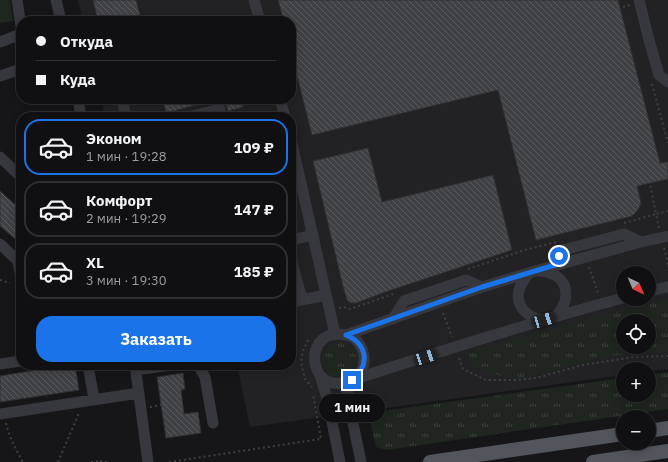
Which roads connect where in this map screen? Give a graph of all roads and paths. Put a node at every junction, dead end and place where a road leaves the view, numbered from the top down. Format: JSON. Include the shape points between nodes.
{"nodes":[{"id":1,"x":17,"y":0,"type":"edge"},
{"id":2,"x":56,"y":0,"type":"edge"},
{"id":3,"x":254,"y":0,"type":"edge"},
{"id":4,"x":639,"y":0,"type":"edge"},
{"id":5,"x":19,"y":16,"type":"edge"},
{"id":6,"x":60,"y":16,"type":"edge"},
{"id":7,"x":259,"y":16,"type":"edge"},
{"id":8,"x":16,"y":36,"type":"edge"},
{"id":9,"x":0,"y":42,"type":"edge"},
{"id":10,"x":16,"y":71,"type":"edge"},
{"id":11,"x":0,"y":76,"type":"edge"},
{"id":12,"x":668,"y":82,"type":"edge"},
{"id":13,"x":220,"y":109,"type":"dead end"},
{"id":14,"x":208,"y":112,"type":"edge"},
{"id":15,"x":0,"y":157,"type":"edge"},
{"id":16,"x":296,"y":161,"type":"edge"},
{"id":17,"x":16,"y":173,"type":"edge"},
{"id":18,"x":313,"y":235,"type":"junction"},
{"id":19,"x":668,"y":236,"type":"edge"},
{"id":20,"x":296,"y":239,"type":"edge"},
{"id":21,"x":641,"y":242,"type":"junction"},
{"id":22,"x":0,"y":244,"type":"edge"},
{"id":23,"x":585,"y":257,"type":"junction"},
{"id":24,"x":16,"y":259,"type":"edge"},
{"id":25,"x":555,"y":265,"type":"junction"},
{"id":26,"x":532,"y":272,"type":"junction"},
{"id":27,"x":482,"y":287,"type":"junction"},
{"id":28,"x":668,"y":287,"type":"edge"},
{"id":29,"x":656,"y":290,"type":"edge"},
{"id":30,"x":326,"y":295,"type":"junction"},
{"id":31,"x":616,"y":300,"type":"edge"},
{"id":32,"x":296,"y":301,"type":"edge"},
{"id":33,"x":440,"y":302,"type":"junction"},
{"id":34,"x":601,"y":304,"type":"junction"},
{"id":35,"x":556,"y":316,"type":"junction"},
{"id":36,"x":393,"y":319,"type":"junction"},
{"id":37,"x":544,"y":320,"type":"junction"},
{"id":38,"x":340,"y":334,"type":"junction"},
{"id":39,"x":455,"y":347,"type":"junction"},
{"id":40,"x":668,"y":356,"type":"edge"},
{"id":41,"x":16,"y":362,"type":"edge"},
{"id":42,"x":0,"y":364,"type":"edge"},
{"id":43,"x":88,"y":370,"type":"edge"},
{"id":44,"x":135,"y":370,"type":"edge"},
{"id":45,"x":200,"y":370,"type":"edge"},
{"id":46,"x":320,"y":376,"type":"junction"},
{"id":47,"x":352,"y":380,"type":"junction"},
{"id":48,"x":139,"y":393,"type":"junction"},
{"id":49,"x":89,"y":400,"type":"junction"},
{"id":50,"x":2,"y":414,"type":"edge"},
{"id":51,"x":213,"y":423,"type":"dead end"},
{"id":52,"x":668,"y":428,"type":"edge"},
{"id":53,"x":656,"y":430,"type":"edge"},
{"id":54,"x":616,"y":435,"type":"edge"},
{"id":55,"x":668,"y":451,"type":"edge"},
{"id":56,"x":100,"y":461,"type":"edge"},
{"id":57,"x":22,"y":462,"type":"edge"},
{"id":58,"x":58,"y":462,"type":"edge"},
{"id":59,"x":91,"y":462,"type":"edge"},
{"id":60,"x":107,"y":462,"type":"edge"},
{"id":61,"x":148,"y":462,"type":"edge"},
{"id":62,"x":340,"y":462,"type":"edge"},
{"id":63,"x":361,"y":462,"type":"edge"},
{"id":64,"x":430,"y":462,"type":"edge"},
{"id":65,"x":592,"y":462,"type":"edge"}],
"edges":[{"from":1,"to":5,"type":"street"},
{"from":2,"to":6,"type":"street"},
{"from":3,"to":7,"type":"street"},
{"from":4,"to":12,"type":"street","via":[[659,75]]},
{"from":8,"to":9,"type":"street"},
{"from":10,"to":11,"type":"street"},
{"from":13,"to":14,"type":"street"},
{"from":15,"to":17,"type":"street"},
{"from":16,"to":18,"type":"street"},
{"from":18,"to":20,"type":"street"},
{"from":18,"to":30,"type":"street"},
{"from":19,"to":21,"type":"street"},
{"from":21,"to":23,"type":"street"},
{"from":21,"to":25,"type":"street","via":[[624,234],[581,245],[564,250]]},
{"from":22,"to":24,"type":"street"},
{"from":23,"to":25,"type":"street"},
{"from":23,"to":34,"type":"path"},
{"from":25,"to":26,"type":"street"},
{"from":26,"to":27,"type":"street"},
{"from":26,"to":35,"type":"street","via":[[551,273],[558,277],[566,289],[565,304]]},
{"from":26,"to":37,"type":"street","via":[[523,281],[519,297],[525,312]]},
{"from":27,"to":33,"type":"street"},
{"from":27,"to":36,"type":"street","via":[[466,280],[404,301]]},
{"from":28,"to":29,"type":"street"},
{"from":30,"to":32,"type":"street"},
{"from":30,"to":38,"type":"street"},
{"from":31,"to":34,"type":"street"},
{"from":33,"to":36,"type":"street"},
{"from":33,"to":39,"type":"path"},
{"from":34,"to":35,"type":"street"},
{"from":35,"to":37,"type":"street"},
{"from":36,"to":38,"type":"street"},
{"from":37,"to":39,"type":"street"},
{"from":38,"to":46,"type":"street","via":[[328,337],[317,347],[314,362]]},
{"from":38,"to":47,"type":"street","via":[[352,337],[358,342],[364,355],[362,370]]},
{"from":39,"to":40,"type":"path","via":[[463,369],[486,380],[536,378],[583,365],[634,357]]},
{"from":39,"to":47,"type":"street"},
{"from":41,"to":42,"type":"street"},
{"from":43,"to":49,"type":"street"},
{"from":44,"to":48,"type":"street"},
{"from":45,"to":51,"type":"street","via":[[205,377]]},
{"from":46,"to":47,"type":"street","via":[[339,384]]},
{"from":46,"to":62,"type":"street"},
{"from":47,"to":63,"type":"street","via":[[347,394]]},
{"from":48,"to":49,"type":"street"},
{"from":48,"to":61,"type":"street"},
{"from":49,"to":50,"type":"street"},
{"from":49,"to":58,"type":"path"},
{"from":50,"to":57,"type":"path"},
{"from":52,"to":53,"type":"main road"},
{"from":54,"to":64,"type":"main road"},
{"from":55,"to":65,"type":"main road"},
{"from":56,"to":59,"type":"path"},
{"from":56,"to":60,"type":"path"}]}
